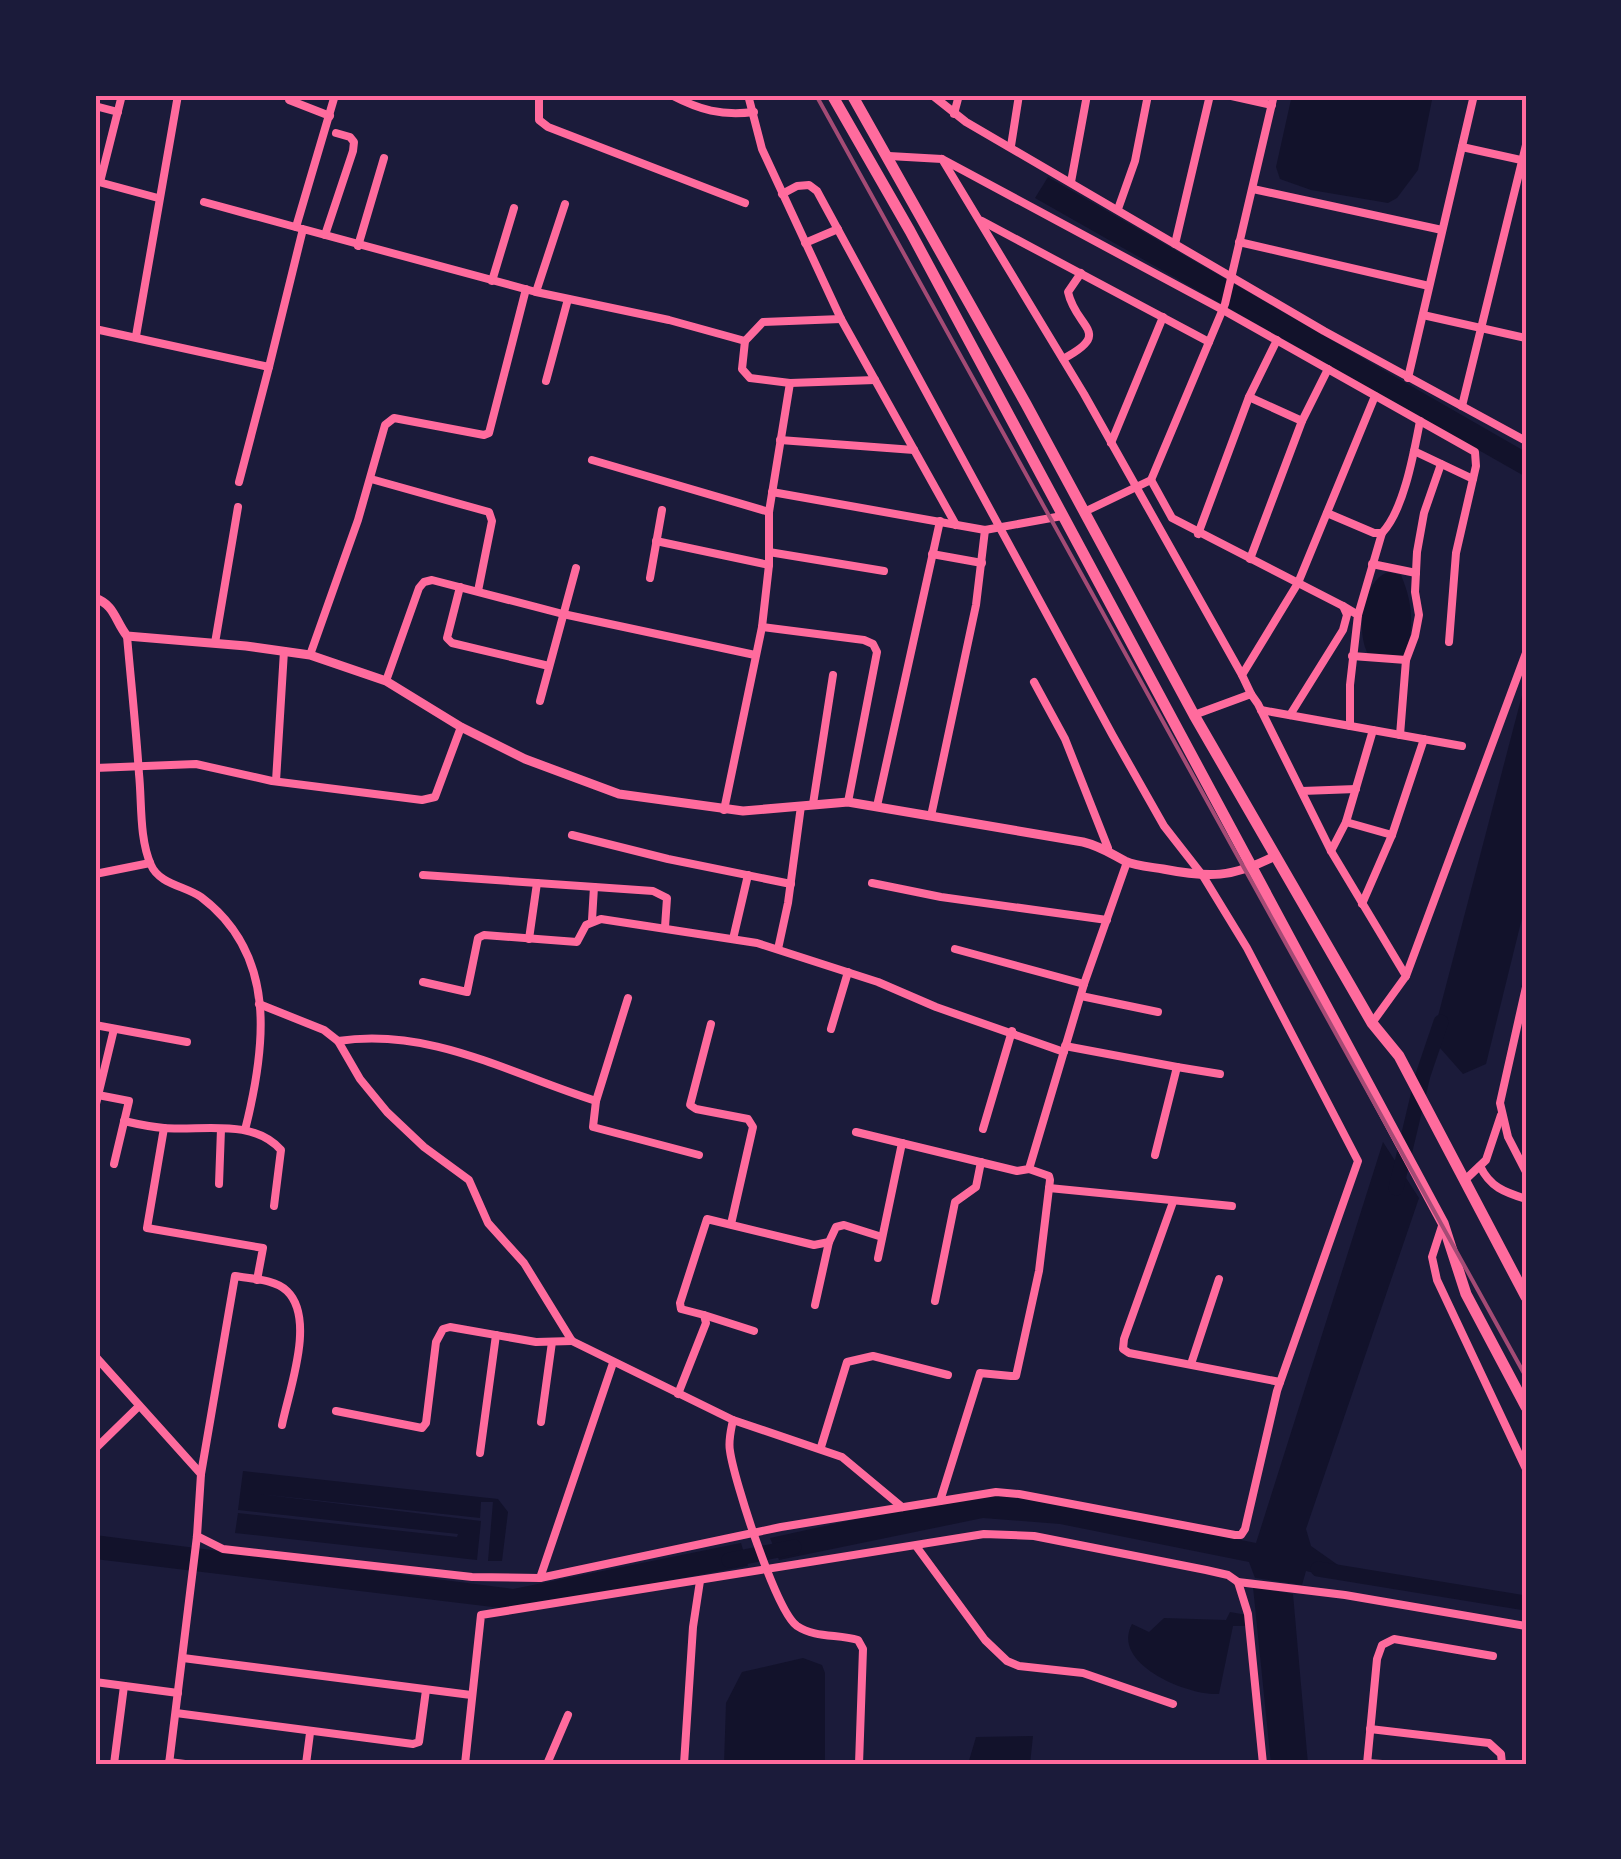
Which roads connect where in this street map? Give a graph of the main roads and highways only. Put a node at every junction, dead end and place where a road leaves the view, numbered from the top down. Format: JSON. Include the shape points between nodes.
{"nodes":[{"id":1,"x":832,"y":95,"type":"edge"},
{"id":2,"x":852,"y":95,"type":"edge"},
{"id":3,"x":1526,"y":1297,"type":"edge"},
{"id":4,"x":1526,"y":1407,"type":"edge"}],
"edges":[{"from":1,"to":4,"type":"main road","via":[[1443,1223],[1466,1294]]},
{"from":2,"to":3,"type":"main road","via":[[1194,716],[1372,1023],[1399,1056]]}]}
